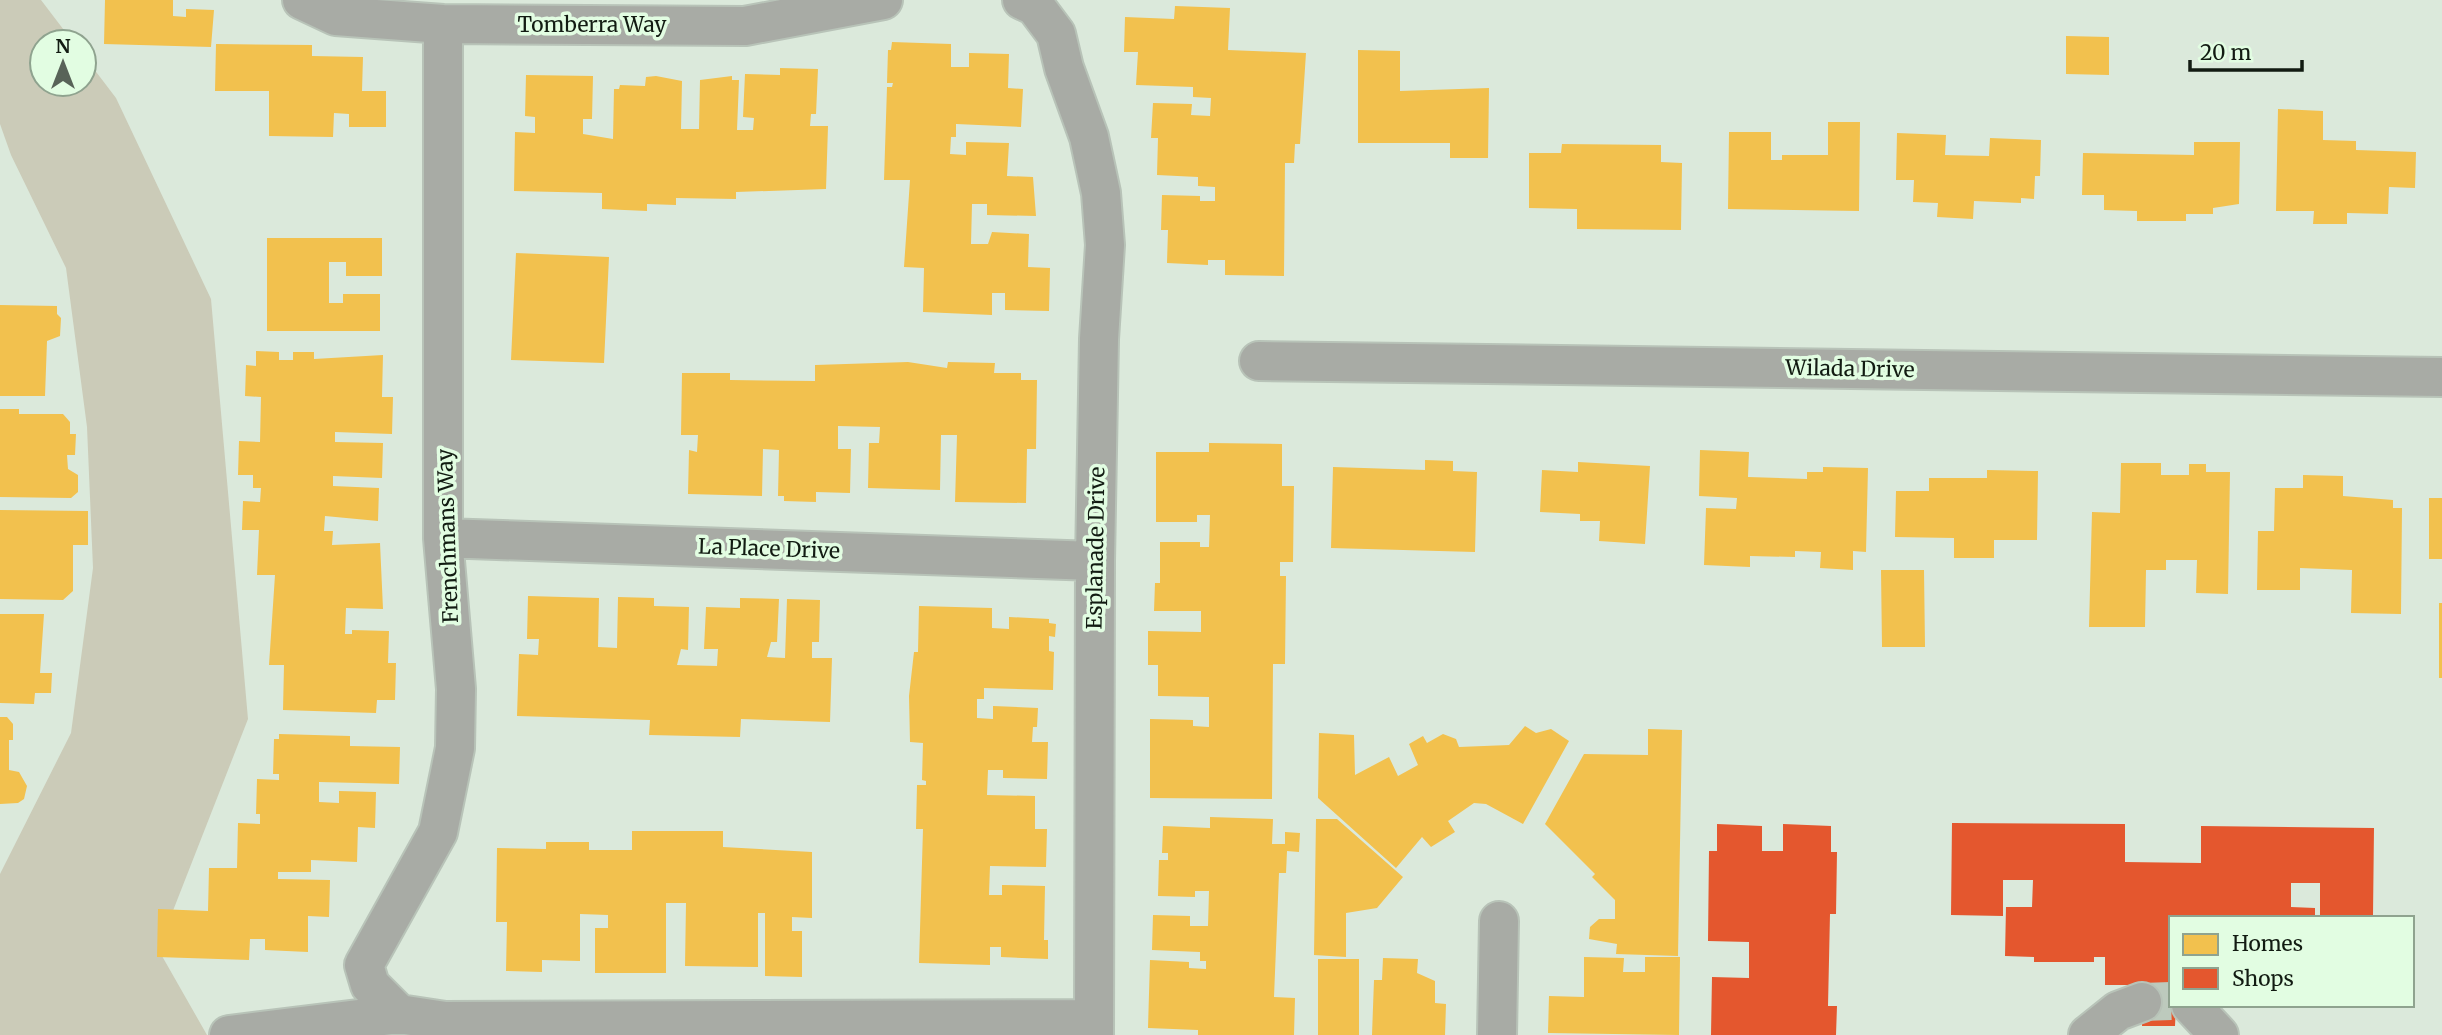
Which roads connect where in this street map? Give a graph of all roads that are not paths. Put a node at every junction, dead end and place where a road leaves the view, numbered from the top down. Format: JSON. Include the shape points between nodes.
{"nodes":[{"id":1,"x":302,"y":0,"type":"edge"},
{"id":2,"x":883,"y":0,"type":"edge"},
{"id":3,"x":1022,"y":0,"type":"edge"},
{"id":4,"x":443,"y":24,"type":"junction"},
{"id":5,"x":1259,"y":361,"type":"dead end"},
{"id":6,"x":2442,"y":377,"type":"edge"},
{"id":7,"x":443,"y":538,"type":"junction"},
{"id":8,"x":1095,"y":561,"type":"junction"},
{"id":9,"x":1499,"y":921,"type":"dead end"},
{"id":10,"x":2143,"y":1002,"type":"tunnel mouth"},
{"id":11,"x":2193,"y":1007,"type":"edge"},
{"id":12,"x":399,"y":1014,"type":"junction"},
{"id":13,"x":1094,"y":1027,"type":"edge"},
{"id":14,"x":229,"y":1035,"type":"edge"},
{"id":15,"x":1497,"y":1035,"type":"edge"},
{"id":16,"x":2088,"y":1035,"type":"edge"},
{"id":17,"x":2219,"y":1035,"type":"edge"}],
"edges":[{"from":1,"to":4,"type":"street","name":"Tomberra Way","via":[[336,16]]},
{"from":2,"to":4,"type":"street","name":"Tomberra Way","via":[[745,26]]},
{"from":3,"to":8,"type":"street","name":"Esplanade Drive","via":[[1035,6],[1056,34],[1101,193],[1105,245]]},
{"from":4,"to":7,"type":"street","name":"Frenchmans Way"},
{"from":5,"to":6,"type":"street","name":"Wilada Drive"},
{"from":7,"to":8,"type":"street","name":"La Place Drive"},
{"from":7,"to":12,"type":"street","name":"Frenchmans Way","via":[[457,689],[456,748],[438,832],[364,965],[370,985]]},
{"from":8,"to":13,"type":"street","name":"Esplanade Drive"},
{"from":9,"to":15,"type":"street"},
{"from":10,"to":16,"type":"street","via":[[2118,1011]]},
{"from":11,"to":17,"type":"street"},
{"from":12,"to":13,"type":"street","via":[[446,1021]]},
{"from":12,"to":14,"type":"street"}]}
